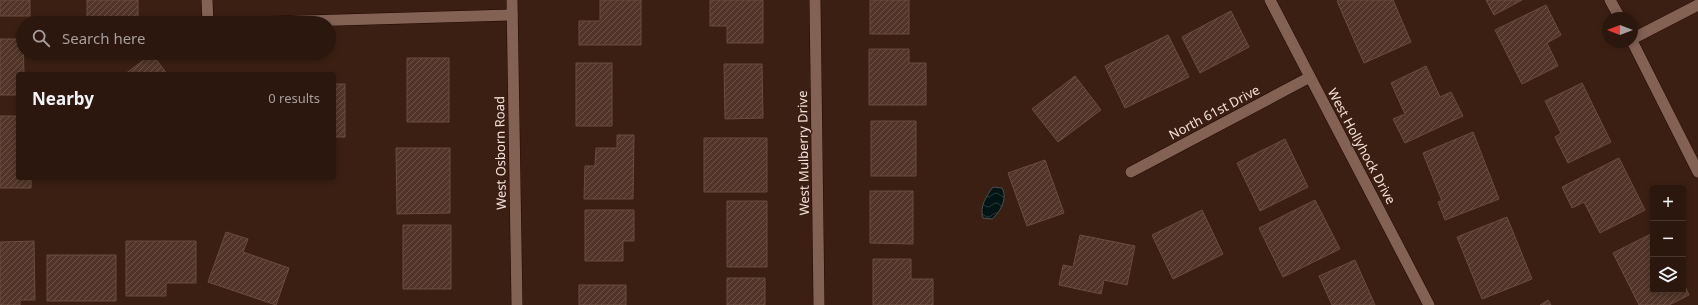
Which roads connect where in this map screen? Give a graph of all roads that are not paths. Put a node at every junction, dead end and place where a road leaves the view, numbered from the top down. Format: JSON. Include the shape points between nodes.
{"nodes":[{"id":1,"x":208,"y":0,"type":"edge"},
{"id":2,"x":512,"y":0,"type":"edge"},
{"id":3,"x":815,"y":0,"type":"edge"},
{"id":4,"x":1270,"y":0,"type":"edge"},
{"id":5,"x":1610,"y":0,"type":"edge"},
{"id":6,"x":1698,"y":6,"type":"edge"},
{"id":7,"x":1617,"y":12,"type":"edge"},
{"id":8,"x":512,"y":15,"type":"junction"},
{"id":9,"x":208,"y":16,"type":"edge"},
{"id":10,"x":336,"y":20,"type":"edge"},
{"id":11,"x":1638,"y":37,"type":"edge"},
{"id":12,"x":1636,"y":48,"type":"edge"},
{"id":13,"x":1310,"y":77,"type":"junction"},
{"id":14,"x":1131,"y":172,"type":"dead end"},
{"id":15,"x":1698,"y":172,"type":"edge"},
{"id":16,"x":517,"y":305,"type":"edge"},
{"id":17,"x":819,"y":305,"type":"edge"},
{"id":18,"x":1430,"y":305,"type":"edge"}],
"edges":[{"from":1,"to":9,"type":"street"},
{"from":2,"to":8,"type":"street","name":"West Osborn Road"},
{"from":3,"to":17,"type":"street","name":"West Mulberry Drive"},
{"from":4,"to":13,"type":"street","name":"West Hollyhock Drive"},
{"from":5,"to":7,"type":"street"},
{"from":6,"to":11,"type":"street"},
{"from":8,"to":10,"type":"street"},
{"from":8,"to":16,"type":"street","name":"West Osborn Road"},
{"from":12,"to":15,"type":"street"},
{"from":13,"to":14,"type":"street","name":"North 61st Drive"},
{"from":13,"to":18,"type":"street","name":"West Hollyhock Drive"}]}
